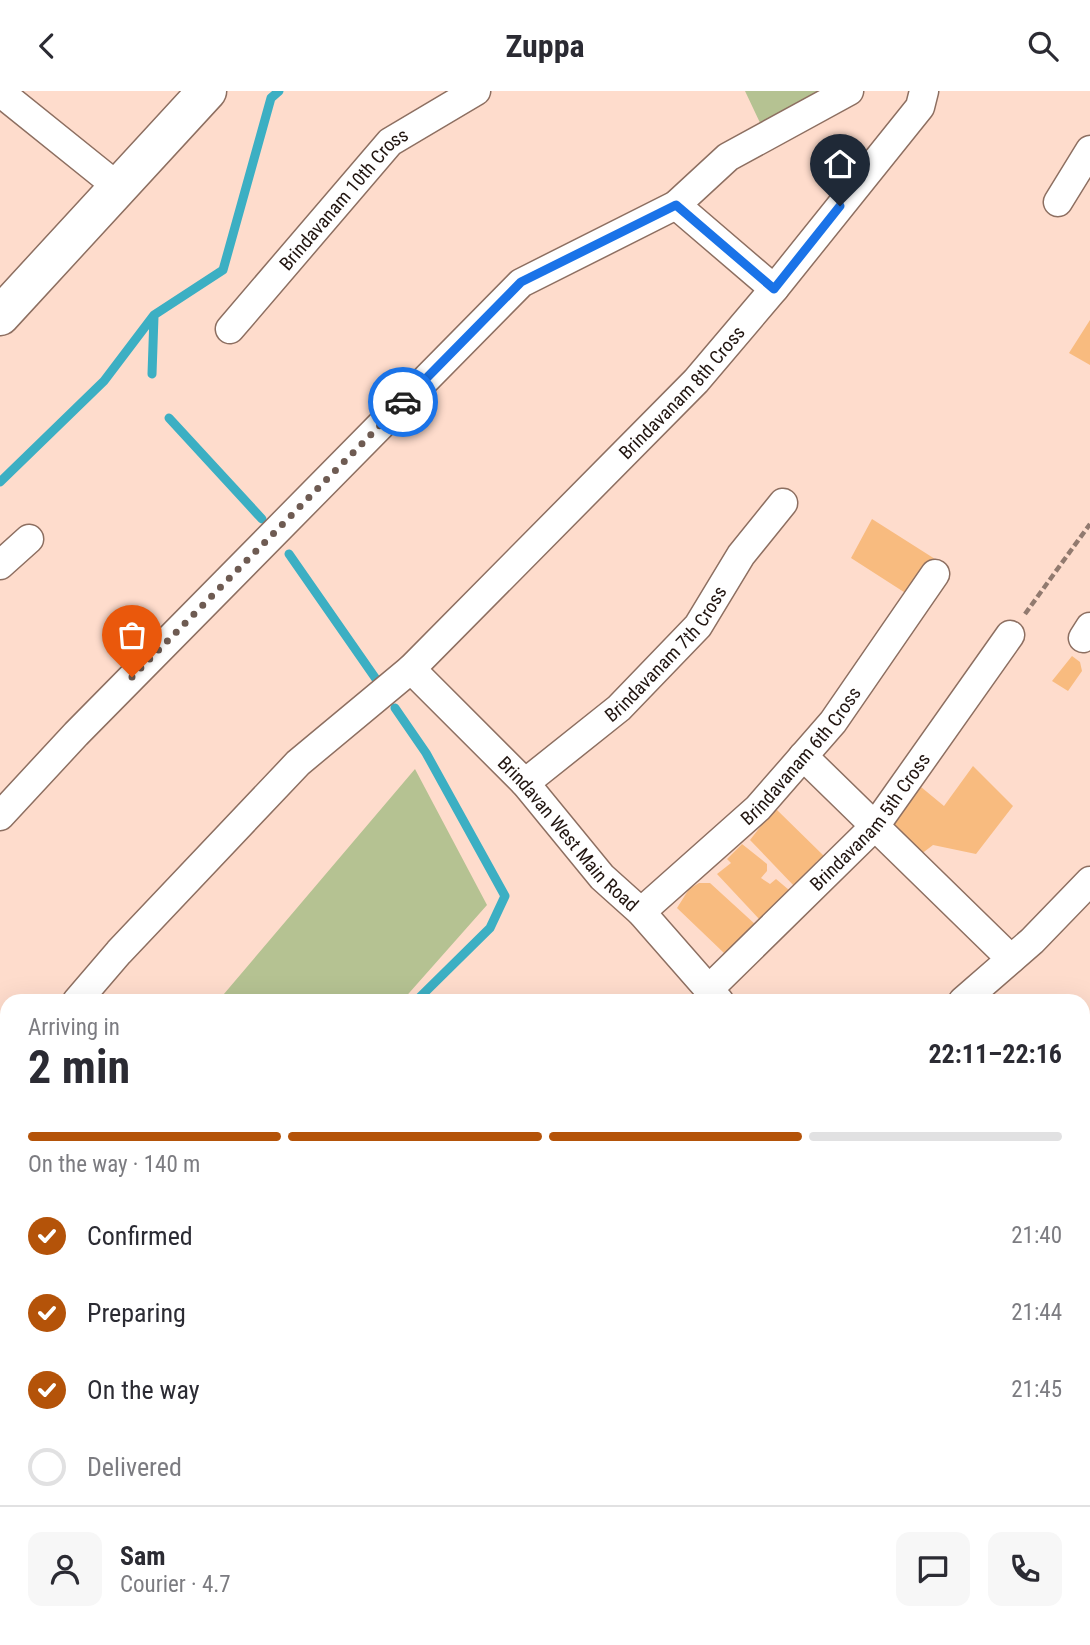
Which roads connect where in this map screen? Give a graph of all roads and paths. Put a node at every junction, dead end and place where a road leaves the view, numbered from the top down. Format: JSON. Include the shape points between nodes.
{"nodes":[{"id":1,"x":207,"y":91,"type":"edge"},
{"id":2,"x":476,"y":91,"type":"edge"},
{"id":3,"x":849,"y":91,"type":"edge"},
{"id":4,"x":923,"y":91,"type":"edge"},
{"id":5,"x":0,"y":92,"type":"edge"},
{"id":6,"x":1090,"y":151,"type":"edge"},
{"id":7,"x":118,"y":187,"type":"junction"},
{"id":8,"x":1058,"y":202,"type":"dead end"},
{"id":9,"x":676,"y":205,"type":"junction"},
{"id":10,"x":774,"y":289,"type":"junction"},
{"id":11,"x":0,"y":316,"type":"edge"},
{"id":12,"x":230,"y":329,"type":"dead end"},
{"id":13,"x":783,"y":503,"type":"dead end"},
{"id":14,"x":1090,"y":524,"type":"edge"},
{"id":15,"x":29,"y":539,"type":"dead end"},
{"id":16,"x":0,"y":565,"type":"edge"},
{"id":17,"x":935,"y":574,"type":"dead end"},
{"id":18,"x":1010,"y":635,"type":"joint"},
{"id":19,"x":411,"y":669,"type":"junction"},
{"id":20,"x":803,"y":756,"type":"junction"},
{"id":21,"x":525,"y":783,"type":"junction"},
{"id":22,"x":0,"y":816,"type":"edge"},
{"id":23,"x":874,"y":826,"type":"junction"},
{"id":24,"x":1089,"y":885,"type":"edge"},
{"id":25,"x":641,"y":912,"type":"junction"},
{"id":26,"x":1011,"y":960,"type":"junction"},
{"id":27,"x":83,"y":994,"type":"edge"},
{"id":28,"x":712,"y":994,"type":"edge"},
{"id":29,"x":716,"y":994,"type":"edge"},
{"id":30,"x":971,"y":994,"type":"edge"}],
"edges":[{"from":1,"to":7,"type":"street"},
{"from":2,"to":12,"type":"street","name":"Brindavanam 10th Cross","via":[[390,142]]},
{"from":3,"to":9,"type":"street","via":[[728,157]]},
{"from":4,"to":10,"type":"street","name":"Brindavanam 8th Cross","via":[[920,107]]},
{"from":5,"to":7,"type":"street"},
{"from":6,"to":8,"type":"street"},
{"from":7,"to":11,"type":"street"},
{"from":9,"to":10,"type":"street"},
{"from":9,"to":22,"type":"street","via":[[521,282]]},
{"from":10,"to":19,"type":"street","name":"Brindavanam 8th Cross","via":[[696,381]]},
{"from":13,"to":21,"type":"street","name":"Brindavanam 7th Cross","via":[[741,555],[698,626],[619,708]]},
{"from":14,"to":18,"type":"path"},
{"from":15,"to":16,"type":"street"},
{"from":17,"to":20,"type":"street","name":"Brindavanam 6th Cross","via":[[833,722]]},
{"from":18,"to":23,"type":"street","name":"Brindavanam 5th Cross"},
{"from":19,"to":21,"type":"street","name":"Brindavan West Main Road"},
{"from":19,"to":27,"type":"street","name":"Brindavanam 8th Cross","via":[[298,763]]},
{"from":20,"to":23,"type":"street"},
{"from":20,"to":25,"type":"street","name":"Brindavanam 6th Cross","via":[[758,808]]},
{"from":21,"to":25,"type":"street","name":"Brindavan West Main Road","via":[[602,877]]},
{"from":23,"to":26,"type":"street"},
{"from":23,"to":29,"type":"street","name":"Brindavanam 5th Cross"},
{"from":24,"to":26,"type":"street"},
{"from":25,"to":28,"type":"street","name":"Brindavan West Main Road"},
{"from":26,"to":30,"type":"street"}]}
